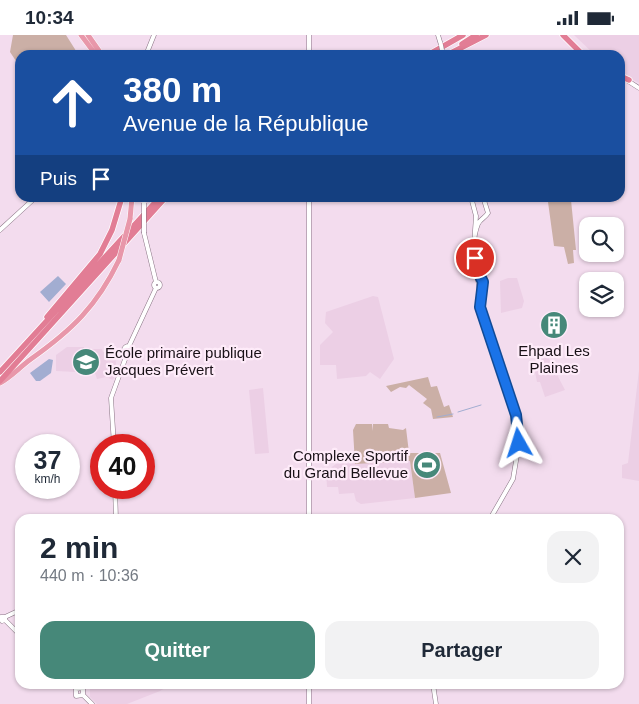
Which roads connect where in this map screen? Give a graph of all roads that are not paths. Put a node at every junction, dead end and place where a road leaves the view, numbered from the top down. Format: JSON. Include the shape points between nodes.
{"nodes":[{"id":1,"x":82,"y":35,"type":"edge"},
{"id":2,"x":88,"y":35,"type":"edge"},
{"id":3,"x":154,"y":35,"type":"edge"},
{"id":4,"x":309,"y":35,"type":"edge"},
{"id":5,"x":438,"y":35,"type":"edge"},
{"id":6,"x":463,"y":35,"type":"edge"},
{"id":7,"x":468,"y":35,"type":"edge"},
{"id":8,"x":476,"y":35,"type":"edge"},
{"id":9,"x":486,"y":35,"type":"edge"},
{"id":10,"x":563,"y":36,"type":"edge"},
{"id":11,"x":92,"y":50,"type":"edge"},
{"id":12,"x":98,"y":50,"type":"edge"},
{"id":13,"x":148,"y":50,"type":"edge"},
{"id":14,"x":309,"y":50,"type":"edge"},
{"id":15,"x":437,"y":50,"type":"edge"},
{"id":16,"x":441,"y":50,"type":"edge"},
{"id":17,"x":442,"y":50,"type":"edge"},
{"id":18,"x":451,"y":50,"type":"edge"},
{"id":19,"x":457,"y":50,"type":"edge"},
{"id":20,"x":576,"y":50,"type":"edge"},
{"id":21,"x":576,"y":50,"type":"edge"},
{"id":22,"x":625,"y":80,"type":"edge"},
{"id":23,"x":628,"y":81,"type":"joint"},
{"id":24,"x":639,"y":87,"type":"edge"},
{"id":25,"x":31,"y":202,"type":"edge"},
{"id":26,"x":120,"y":202,"type":"edge"},
{"id":27,"x":132,"y":202,"type":"edge"},
{"id":28,"x":144,"y":202,"type":"edge"},
{"id":29,"x":155,"y":202,"type":"edge"},
{"id":30,"x":162,"y":202,"type":"edge"},
{"id":31,"x":310,"y":202,"type":"edge"},
{"id":32,"x":473,"y":202,"type":"edge"},
{"id":33,"x":485,"y":202,"type":"edge"},
{"id":34,"x":476,"y":216,"type":"junction"},
{"id":35,"x":482,"y":218,"type":"junction"},
{"id":36,"x":0,"y":231,"type":"edge"},
{"id":37,"x":480,"y":282,"type":"junction"},
{"id":38,"x":42,"y":326,"type":"junction"},
{"id":39,"x":0,"y":372,"type":"edge"},
{"id":40,"x":0,"y":382,"type":"edge"},
{"id":41,"x":113,"y":434,"type":"edge"},
{"id":42,"x":115,"y":499,"type":"edge"},
{"id":43,"x":116,"y":514,"type":"edge"},
{"id":44,"x":309,"y":514,"type":"edge"},
{"id":45,"x":493,"y":514,"type":"edge"},
{"id":46,"x":15,"y":612,"type":"edge"},
{"id":47,"x":3,"y":618,"type":"edge"},
{"id":48,"x":15,"y":630,"type":"edge"},
{"id":49,"x":74,"y":689,"type":"edge"},
{"id":50,"x":83,"y":689,"type":"edge"},
{"id":51,"x":309,"y":689,"type":"edge"},
{"id":52,"x":434,"y":689,"type":"edge"},
{"id":53,"x":83,"y":695,"type":"junction"},
{"id":54,"x":92,"y":704,"type":"edge"},
{"id":55,"x":309,"y":704,"type":"edge"},
{"id":56,"x":436,"y":704,"type":"edge"}],
"edges":[{"from":1,"to":11,"type":"highway"},
{"from":2,"to":12,"type":"highway"},
{"from":3,"to":13,"type":"street"},
{"from":4,"to":14,"type":"street"},
{"from":5,"to":17,"type":"street","bridge":true},
{"from":6,"to":15,"type":"highway"},
{"from":7,"to":16,"type":"highway"},
{"from":8,"to":18,"type":"highway"},
{"from":9,"to":19,"type":"highway"},
{"from":10,"to":20,"type":"highway"},
{"from":10,"to":21,"type":"highway"},
{"from":22,"to":23,"type":"highway"},
{"from":23,"to":24,"type":"street"},
{"from":25,"to":36,"type":"street"},
{"from":26,"to":38,"type":"highway","via":[[112,230],[100,253],[48,314]]},
{"from":27,"to":40,"type":"highway","bridge":true,"via":[[119,260],[101,294],[80,321]]},
{"from":28,"to":41,"type":"street","bridge":true,"via":[[144,233],[156,283],[160,285],[129,346],[132,351],[127,354],[111,398]]},
{"from":29,"to":38,"type":"highway"},
{"from":30,"to":40,"type":"highway"},
{"from":31,"to":44,"type":"street"},
{"from":32,"to":34,"type":"street"},
{"from":33,"to":35,"type":"street","via":[[488,211]]},
{"from":34,"to":35,"type":"street"},
{"from":34,"to":37,"type":"street","via":[[472,251]]},
{"from":35,"to":37,"type":"street","via":[[475,244]]},
{"from":37,"to":45,"type":"street","via":[[480,307],[516,415],[522,447],[518,449],[513,479]]},
{"from":38,"to":39,"type":"highway"},
{"from":42,"to":43,"type":"street"},
{"from":46,"to":47,"type":"street"},
{"from":47,"to":48,"type":"street"},
{"from":49,"to":53,"type":"street","via":[[76,696]]},
{"from":50,"to":53,"type":"street"},
{"from":51,"to":55,"type":"street"},
{"from":52,"to":56,"type":"street"},
{"from":53,"to":54,"type":"street"}]}
